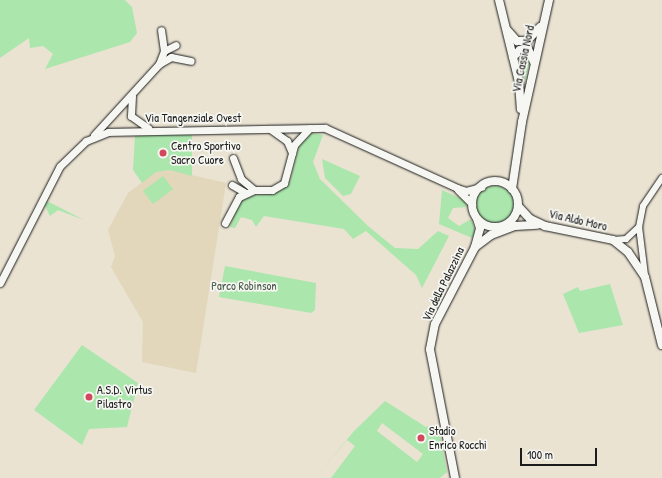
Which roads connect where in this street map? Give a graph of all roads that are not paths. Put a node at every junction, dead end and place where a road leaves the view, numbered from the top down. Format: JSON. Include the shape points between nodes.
{"nodes":[{"id":1,"x":499,"y":0,"type":"edge"},
{"id":2,"x":548,"y":0,"type":"edge"},
{"id":3,"x":544,"y":17,"type":"junction"},
{"id":4,"x":505,"y":27,"type":"junction"},
{"id":5,"x":161,"y":30,"type":"dead end"},
{"id":6,"x":164,"y":51,"type":"junction"},
{"id":7,"x":172,"y":57,"type":"junction"},
{"id":8,"x":513,"y":57,"type":"junction"},
{"id":9,"x":191,"y":61,"type":"dead end"},
{"id":10,"x":159,"y":64,"type":"junction"},
{"id":11,"x":534,"y":69,"type":"junction"},
{"id":12,"x":133,"y":94,"type":"junction"},
{"id":13,"x":522,"y":122,"type":"junction"},
{"id":14,"x":268,"y":128,"type":"junction"},
{"id":15,"x":310,"y":128,"type":"junction"},
{"id":16,"x":151,"y":129,"type":"junction"},
{"id":17,"x":91,"y":137,"type":"junction"},
{"id":18,"x":292,"y":153,"type":"junction"},
{"id":19,"x":232,"y":158,"type":"dead end"},
{"id":20,"x":513,"y":168,"type":"junction"},
{"id":21,"x":662,"y":178,"type":"edge"},
{"id":22,"x":497,"y":182,"type":"junction"},
{"id":23,"x":480,"y":187,"type":"junction"},
{"id":24,"x":457,"y":188,"type":"junction"},
{"id":25,"x":247,"y":189,"type":"junction"},
{"id":26,"x":512,"y":189,"type":"junction"},
{"id":27,"x":472,"y":204,"type":"junction"},
{"id":28,"x":518,"y":206,"type":"junction"},
{"id":29,"x":477,"y":219,"type":"junction"},
{"id":30,"x":225,"y":223,"type":"dead end"},
{"id":31,"x":545,"y":226,"type":"junction"},
{"id":32,"x":639,"y":227,"type":"junction"},
{"id":33,"x":613,"y":240,"type":"junction"},
{"id":34,"x":475,"y":247,"type":"junction"},
{"id":35,"x":645,"y":277,"type":"junction"},
{"id":36,"x":0,"y":283,"type":"edge"},
{"id":37,"x":662,"y":345,"type":"edge"},
{"id":38,"x":455,"y":478,"type":"edge"}],
"edges":[{"from":1,"to":4,"type":"main road","name":"Via Cassia Nord"},
{"from":2,"to":3,"type":"main road","name":"Via Cassia Nord"},
{"from":3,"to":4,"type":"main road","via":[[536,36],[527,41],[512,37]]},
{"from":3,"to":11,"type":"main road","name":"Via Cassia Nord"},
{"from":4,"to":8,"type":"main road","name":"Via Cassia Nord"},
{"from":5,"to":6,"type":"main road"},
{"from":6,"to":7,"type":"main road","via":[[176,45]]},
{"from":6,"to":10,"type":"main road"},
{"from":7,"to":9,"type":"main road"},
{"from":7,"to":10,"type":"main road"},
{"from":8,"to":11,"type":"main road","via":[[520,50],[528,49],[533,54]]},
{"from":8,"to":13,"type":"main road","name":"Via Cassia Nord","via":[[519,82]]},
{"from":10,"to":12,"type":"main road"},
{"from":11,"to":13,"type":"main road","name":"Via Cassia Nord"},
{"from":12,"to":16,"type":"main road","via":[[131,116]]},
{"from":12,"to":17,"type":"main road"},
{"from":13,"to":20,"type":"main road","name":"Via Cassia Nord"},
{"from":14,"to":15,"type":"main road","name":"Via Tangenziale Ovest"},
{"from":14,"to":16,"type":"main road","name":"Via Tangenziale Ovest"},
{"from":14,"to":18,"type":"main road","via":[[284,138]]},
{"from":15,"to":18,"type":"main road","via":[[296,142]]},
{"from":15,"to":24,"type":"main road","name":"Via Tangenziale Ovest","via":[[346,135]]},
{"from":16,"to":17,"type":"main road","name":"Via Tangenziale Ovest","via":[[108,132]]},
{"from":17,"to":36,"type":"main road","name":"Via Tangenziale Ovest","via":[[69,155],[54,175]]},
{"from":18,"to":25,"type":"main road","via":[[284,183],[272,190]]},
{"from":19,"to":25,"type":"main road"},
{"from":20,"to":22,"type":"main road"},
{"from":20,"to":26,"type":"main road","name":"Via Cassia Nord"},
{"from":21,"to":32,"type":"street","via":[[644,202]]},
{"from":22,"to":23,"type":"main road"},
{"from":22,"to":26,"type":"main road"},
{"from":23,"to":24,"type":"main road","via":[[466,191]]},
{"from":23,"to":27,"type":"main road"},
{"from":24,"to":27,"type":"main road"},
{"from":25,"to":30,"type":"main road","via":[[233,204]]},
{"from":26,"to":28,"type":"main road"},
{"from":27,"to":29,"type":"main road"},
{"from":28,"to":29,"type":"main road","via":[[510,222],[502,226],[493,227]]},
{"from":28,"to":31,"type":"main road","name":"Via Aldo Moro","via":[[530,219]]},
{"from":29,"to":34,"type":"main road","name":"Via della Palazzina","via":[[480,228]]},
{"from":31,"to":33,"type":"main road","name":"Via Aldo Moro"},
{"from":31,"to":34,"type":"main road","via":[[516,226],[491,235]]},
{"from":32,"to":33,"type":"street","via":[[626,239]]},
{"from":32,"to":35,"type":"street"},
{"from":33,"to":35,"type":"main road","name":"Via Aldo Moro","via":[[633,257]]},
{"from":34,"to":38,"type":"main road","name":"Via della Palazzina","via":[[435,324],[430,349]]},
{"from":35,"to":37,"type":"main road","name":"Via Aldo Moro"}]}
